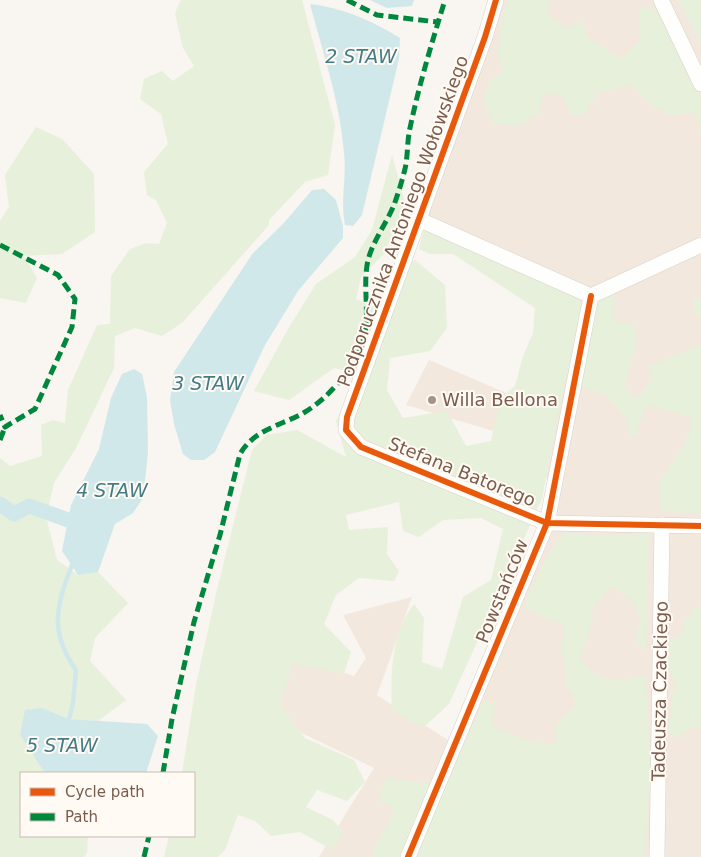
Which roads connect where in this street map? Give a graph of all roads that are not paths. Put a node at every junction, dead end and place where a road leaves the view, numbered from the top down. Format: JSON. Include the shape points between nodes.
{"nodes":[{"id":1,"x":496,"y":0,"type":"edge"},
{"id":2,"x":662,"y":0,"type":"edge"},
{"id":3,"x":701,"y":84,"type":"edge"},
{"id":4,"x":418,"y":219,"type":"junction"},
{"id":5,"x":701,"y":245,"type":"edge"},
{"id":6,"x":591,"y":296,"type":"junction"},
{"id":7,"x":361,"y":447,"type":"joint"},
{"id":8,"x":547,"y":523,"type":"junction"},
{"id":9,"x":662,"y":525,"type":"junction"},
{"id":10,"x":701,"y":526,"type":"edge"},
{"id":11,"x":408,"y":857,"type":"edge"},
{"id":12,"x":657,"y":857,"type":"edge"}],
"edges":[{"from":1,"to":4,"type":"street","name":"Podporucznika Antoniego Wołowskiego"},
{"from":2,"to":3,"type":"street"},
{"from":4,"to":6,"type":"street"},
{"from":4,"to":7,"type":"street","name":"Podporucznika Antoniego Wołowskiego","via":[[347,418],[346,430]]},
{"from":5,"to":6,"type":"street"},
{"from":6,"to":8,"type":"street","name":"Powstańców"},
{"from":7,"to":8,"type":"street","name":"Stefana Batorego"},
{"from":8,"to":9,"type":"street","name":"Stefana Batorego"},
{"from":8,"to":11,"type":"street","name":"Powstańców"},
{"from":9,"to":10,"type":"street","name":"Stefana Batorego"},
{"from":9,"to":12,"type":"street","name":"Tadeusza Czackiego"}]}
